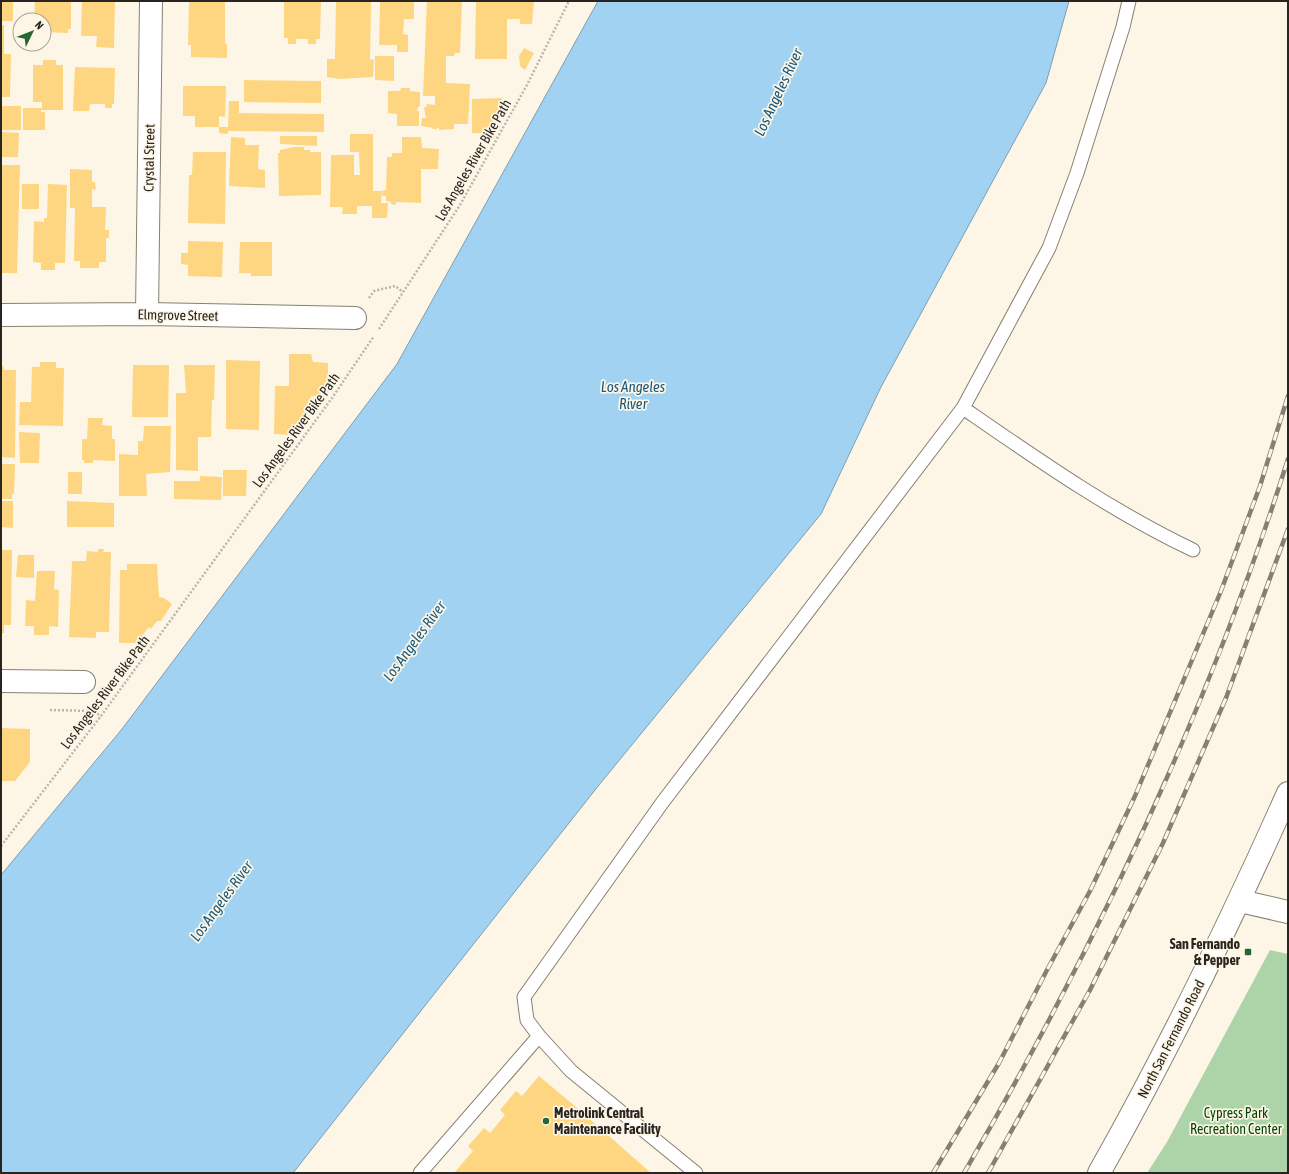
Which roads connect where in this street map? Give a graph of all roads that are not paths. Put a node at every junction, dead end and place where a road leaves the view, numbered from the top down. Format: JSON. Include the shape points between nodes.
{"nodes":[{"id":1,"x":151,"y":1,"type":"edge"},
{"id":2,"x":1129,"y":1,"type":"edge"},
{"id":3,"x":147,"y":314,"type":"junction"},
{"id":4,"x":1,"y":315,"type":"edge"},
{"id":5,"x":355,"y":318,"type":"road end"},
{"id":6,"x":963,"y":408,"type":"junction"},
{"id":7,"x":1193,"y":550,"type":"dead end"},
{"id":8,"x":1,"y":681,"type":"edge"},
{"id":9,"x":84,"y":682,"type":"dead end"},
{"id":10,"x":1288,"y":793,"type":"edge"},
{"id":11,"x":1240,"y":901,"type":"junction"},
{"id":12,"x":1288,"y":912,"type":"edge"},
{"id":13,"x":539,"y":1036,"type":"junction"},
{"id":14,"x":420,"y":1173,"type":"edge"},
{"id":15,"x":696,"y":1173,"type":"edge"},
{"id":16,"x":1099,"y":1173,"type":"edge"}],
"edges":[{"from":1,"to":3,"type":"street","name":"Crystal Street"},
{"from":2,"to":6,"type":"lane","via":[[1077,173],[1049,248]]},
{"from":3,"to":4,"type":"street","name":"Elmgrove Street"},
{"from":3,"to":5,"type":"street","name":"Elmgrove Street"},
{"from":6,"to":7,"type":"lane","via":[[1078,485],[1161,535]]},
{"from":6,"to":13,"type":"lane","via":[[662,803],[524,997],[528,1020]]},
{"from":8,"to":9,"type":"street"},
{"from":10,"to":11,"type":"street","name":"North San Fernando Road"},
{"from":11,"to":12,"type":"street"},
{"from":11,"to":16,"type":"street","name":"North San Fernando Road","via":[[1144,1093]]},
{"from":13,"to":14,"type":"lane"},
{"from":13,"to":15,"type":"lane","via":[[571,1071]]}]}
